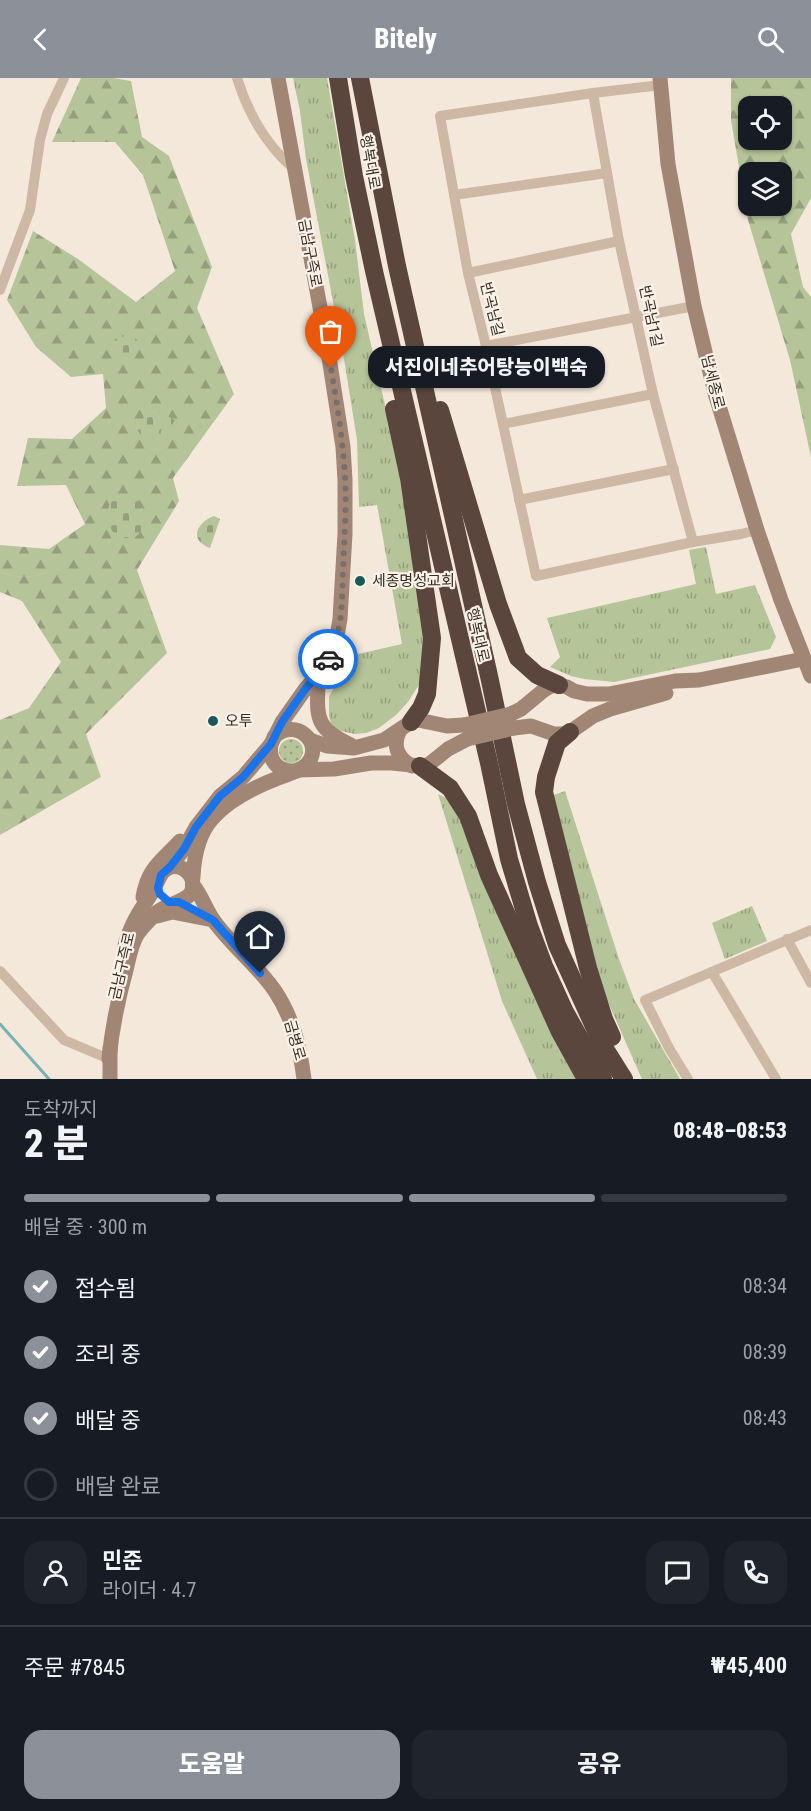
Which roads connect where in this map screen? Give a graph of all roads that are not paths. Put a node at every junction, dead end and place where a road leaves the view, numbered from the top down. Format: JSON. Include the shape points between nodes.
{"nodes":[{"id":1,"x":64,"y":78,"type":"edge"},
{"id":2,"x":237,"y":78,"type":"edge"},
{"id":3,"x":278,"y":78,"type":"edge"},
{"id":4,"x":338,"y":78,"type":"edge"},
{"id":5,"x":360,"y":78,"type":"edge"},
{"id":6,"x":660,"y":82,"type":"edge"},
{"id":7,"x":593,"y":93,"type":"junction"},
{"id":8,"x":294,"y":169,"type":"junction"},
{"id":9,"x":607,"y":172,"type":"junction"},
{"id":10,"x":454,"y":195,"type":"junction"},
{"id":11,"x":620,"y":241,"type":"junction"},
{"id":12,"x":397,"y":266,"type":"junction"},
{"id":13,"x":374,"y":271,"type":"junction"},
{"id":14,"x":468,"y":273,"type":"junction"},
{"id":15,"x":0,"y":290,"type":"edge"},
{"id":16,"x":694,"y":306,"type":"junction"},
{"id":17,"x":636,"y":316,"type":"junction"},
{"id":18,"x":486,"y":345,"type":"junction"},
{"id":19,"x":653,"y":394,"type":"junction"},
{"id":20,"x":503,"y":424,"type":"junction"},
{"id":21,"x":674,"y":469,"type":"junction"},
{"id":22,"x":519,"y":500,"type":"junction"},
{"id":23,"x":757,"y":530,"type":"junction"},
{"id":24,"x":693,"y":542,"type":"junction"},
{"id":25,"x":803,"y":659,"type":"junction"},
{"id":26,"x":318,"y":675,"type":"junction"},
{"id":27,"x":811,"y":675,"type":"edge"},
{"id":28,"x":699,"y":680,"type":"junction"},
{"id":29,"x":567,"y":688,"type":"junction"},
{"id":30,"x":513,"y":721,"type":"junction"},
{"id":31,"x":406,"y":726,"type":"junction"},
{"id":32,"x":573,"y":729,"type":"junction"},
{"id":33,"x":465,"y":732,"type":"junction"},
{"id":34,"x":309,"y":739,"type":"junction"},
{"id":35,"x":272,"y":741,"type":"junction"},
{"id":36,"x":359,"y":747,"type":"junction"},
{"id":37,"x":416,"y":766,"type":"junction"},
{"id":38,"x":334,"y":769,"type":"junction"},
{"id":39,"x":295,"y":771,"type":"junction"},
{"id":40,"x":254,"y":789,"type":"junction"},
{"id":41,"x":223,"y":801,"type":"junction"},
{"id":42,"x":170,"y":867,"type":"junction"},
{"id":43,"x":159,"y":881,"type":"junction"},
{"id":44,"x":193,"y":882,"type":"junction"},
{"id":45,"x":176,"y":902,"type":"junction"},
{"id":46,"x":141,"y":906,"type":"junction"},
{"id":47,"x":153,"y":917,"type":"junction"},
{"id":48,"x":213,"y":920,"type":"junction"},
{"id":49,"x":811,"y":930,"type":"edge"},
{"id":50,"x":787,"y":939,"type":"junction"},
{"id":51,"x":0,"y":971,"type":"edge"},
{"id":52,"x":712,"y":972,"type":"junction"},
{"id":53,"x":811,"y":983,"type":"edge"},
{"id":54,"x":109,"y":1059,"type":"junction"},
{"id":55,"x":110,"y":1079,"type":"edge"},
{"id":56,"x":304,"y":1079,"type":"edge"},
{"id":57,"x":586,"y":1079,"type":"edge"},
{"id":58,"x":603,"y":1079,"type":"edge"},
{"id":59,"x":624,"y":1079,"type":"edge"},
{"id":60,"x":632,"y":1079,"type":"edge"},
{"id":61,"x":688,"y":1079,"type":"edge"},
{"id":62,"x":776,"y":1079,"type":"edge"}],
"edges":[{"from":1,"to":15,"type":"street","via":[[47,114],[30,210]]},
{"from":2,"to":8,"type":"street","via":[[252,115],[278,154]]},
{"from":3,"to":8,"type":"street","name":"금남구즉로"},
{"from":4,"to":13,"type":"highway","name":"행복대로"},
{"from":5,"to":12,"type":"highway","name":"행복대로"},
{"from":6,"to":7,"type":"street","name":"반곡남길"},
{"from":6,"to":16,"type":"street","name":"남세종로","via":[[668,164]]},
{"from":7,"to":9,"type":"street","name":"반곡남1길"},
{"from":7,"to":10,"type":"street","name":"반곡남길","via":[[440,116]]},
{"from":8,"to":26,"type":"street","name":"금남구즉로","via":[[336,401],[345,480],[340,619],[336,642]]},
{"from":9,"to":10,"type":"street"},
{"from":9,"to":11,"type":"street","name":"반곡남1길"},
{"from":10,"to":14,"type":"street","name":"반곡남길"},
{"from":11,"to":14,"type":"street"},
{"from":11,"to":17,"type":"street","name":"반곡남1길"},
{"from":12,"to":29,"type":"highway","via":[[518,658],[537,675]]},
{"from":12,"to":59,"type":"highway","name":"행복대로","via":[[516,804],[537,882],[557,945],[602,1044]]},
{"from":13,"to":31,"type":"highway","via":[[378,332],[409,478],[432,638],[427,694]]},
{"from":13,"to":58,"type":"highway","name":"행복대로","via":[[509,859],[544,966]]},
{"from":14,"to":18,"type":"street","name":"반곡남길"},
{"from":16,"to":17,"type":"street"},
{"from":16,"to":23,"type":"street","name":"남세종로","via":[[715,393]]},
{"from":17,"to":18,"type":"street"},
{"from":17,"to":19,"type":"street","name":"반곡남1길"},
{"from":18,"to":20,"type":"street","name":"반곡남길"},
{"from":19,"to":20,"type":"street"},
{"from":19,"to":21,"type":"street","name":"반곡남1길"},
{"from":20,"to":22,"type":"street","name":"반곡남길"},
{"from":21,"to":22,"type":"street"},
{"from":21,"to":24,"type":"street","name":"반곡남1길"},
{"from":22,"to":24,"type":"street","name":"반곡남길","via":[[536,576]]},
{"from":23,"to":24,"type":"street","name":"반곡남길"},
{"from":23,"to":25,"type":"street","name":"남세종로"},
{"from":25,"to":27,"type":"street","name":"남세종로"},
{"from":25,"to":28,"type":"street"},
{"from":26,"to":34,"type":"street","name":"금남구즉로","via":[[308,712]]},
{"from":26,"to":35,"type":"street","name":"금남구즉로"},
{"from":26,"to":36,"type":"street","via":[[322,727],[334,737]]},
{"from":28,"to":29,"type":"street","via":[[609,694],[587,694]]},
{"from":28,"to":32,"type":"street","via":[[610,709]]},
{"from":29,"to":30,"type":"street","via":[[544,690]]},
{"from":29,"to":32,"type":"street","via":[[583,704],[581,720]]},
{"from":30,"to":32,"type":"street","via":[[554,734]]},
{"from":30,"to":33,"type":"street","bridge":true},
{"from":31,"to":33,"type":"street","via":[[418,720]]},
{"from":31,"to":36,"type":"street","via":[[384,740]]},
{"from":31,"to":37,"type":"street","via":[[396,743],[397,750],[405,762]]},
{"from":32,"to":60,"type":"highway","via":[[557,743],[551,758],[544,792],[546,806],[604,1019]]},
{"from":33,"to":37,"type":"street","via":[[428,765]]},
{"from":34,"to":35,"type":"street","via":[[293,729],[279,732]]},
{"from":34,"to":36,"type":"street","via":[[327,746]]},
{"from":34,"to":39,"type":"street","name":"금남구즉로","via":[[310,760]]},
{"from":35,"to":39,"type":"street","via":[[271,758],[275,764]]},
{"from":35,"to":41,"type":"street","name":"금남구즉로"},
{"from":37,"to":38,"type":"street","via":[[371,763]]},
{"from":37,"to":57,"type":"highway","via":[[450,788],[468,816],[494,886],[560,1032]]},
{"from":38,"to":39,"type":"street"},
{"from":38,"to":40,"type":"street"},
{"from":39,"to":40,"type":"street","name":"금남구즉로"},
{"from":40,"to":41,"type":"street","name":"금남구즉로"},
{"from":41,"to":42,"type":"street","name":"금남구즉로","via":[[196,827]]},
{"from":41,"to":44,"type":"street","name":"금남구즉로","via":[[201,837]]},
{"from":41,"to":46,"type":"street","via":[[191,824],[179,842],[156,863]]},
{"from":41,"to":48,"type":"street","via":[[203,863]]},
{"from":42,"to":43,"type":"street"},
{"from":42,"to":44,"type":"street","via":[[182,867]]},
{"from":43,"to":45,"type":"street","via":[[160,894]]},
{"from":43,"to":46,"type":"street","name":"금남구즉로"},
{"from":44,"to":45,"type":"street","via":[[189,896]]},
{"from":44,"to":48,"type":"street"},
{"from":45,"to":47,"type":"street","name":"금남구즉로"},
{"from":45,"to":48,"type":"street"},
{"from":46,"to":54,"type":"street","name":"금남구즉로","via":[[130,927],[114,987]]},
{"from":47,"to":48,"type":"street","via":[[172,912]]},
{"from":47,"to":54,"type":"street","name":"금남구즉로","via":[[137,935],[131,950]]},
{"from":48,"to":56,"type":"street","name":"금병로","via":[[275,991],[300,1048]]},
{"from":49,"to":50,"type":"street"},
{"from":50,"to":52,"type":"street"},
{"from":50,"to":53,"type":"street"},
{"from":51,"to":54,"type":"street","via":[[64,1040]]},
{"from":52,"to":61,"type":"street","via":[[645,1000]]},
{"from":52,"to":62,"type":"street"},
{"from":54,"to":55,"type":"street","name":"금남구즉로"}]}
